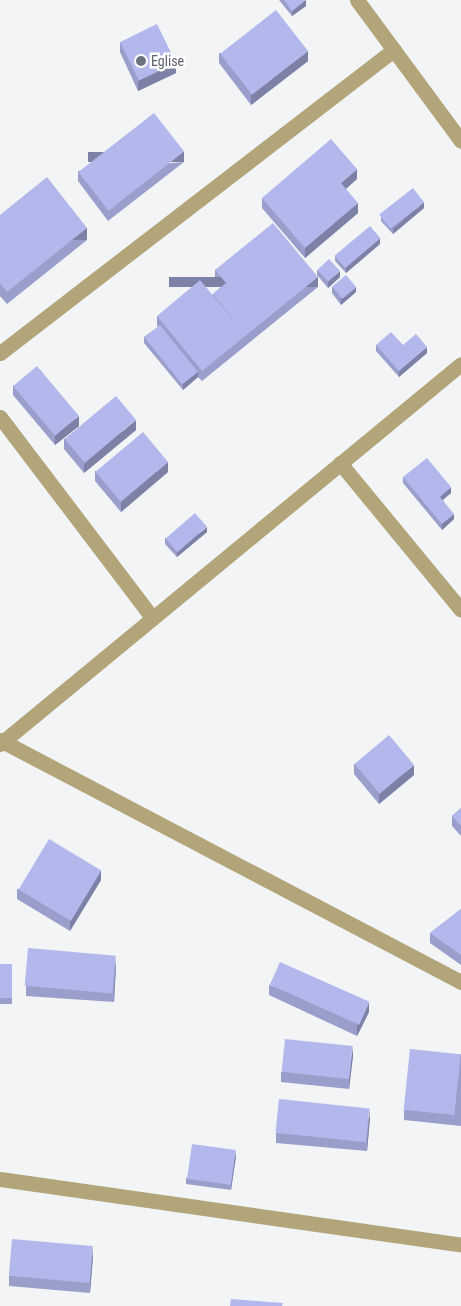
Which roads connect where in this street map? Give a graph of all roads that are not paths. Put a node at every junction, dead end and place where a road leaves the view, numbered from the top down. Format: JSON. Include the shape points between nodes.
{"nodes":[{"id":1,"x":356,"y":0,"type":"edge"},
{"id":2,"x":394,"y":50,"type":"junction"},
{"id":3,"x":461,"y":141,"type":"edge"},
{"id":4,"x":0,"y":353,"type":"edge"},
{"id":5,"x":461,"y":364,"type":"edge"},
{"id":6,"x":0,"y":417,"type":"edge"},
{"id":7,"x":340,"y":463,"type":"junction"},
{"id":8,"x":461,"y":610,"type":"edge"},
{"id":9,"x":152,"y":617,"type":"junction"},
{"id":10,"x":0,"y":742,"type":"edge"},
{"id":11,"x":461,"y":982,"type":"edge"},
{"id":12,"x":0,"y":1179,"type":"edge"},
{"id":13,"x":461,"y":1245,"type":"edge"}],
"edges":[{"from":1,"to":2,"type":"street"},
{"from":2,"to":3,"type":"street"},
{"from":2,"to":4,"type":"street"},
{"from":5,"to":7,"type":"street"},
{"from":6,"to":9,"type":"street"},
{"from":7,"to":8,"type":"street"},
{"from":7,"to":9,"type":"street"},
{"from":9,"to":10,"type":"street"},
{"from":10,"to":11,"type":"street"},
{"from":12,"to":13,"type":"street"}]}
